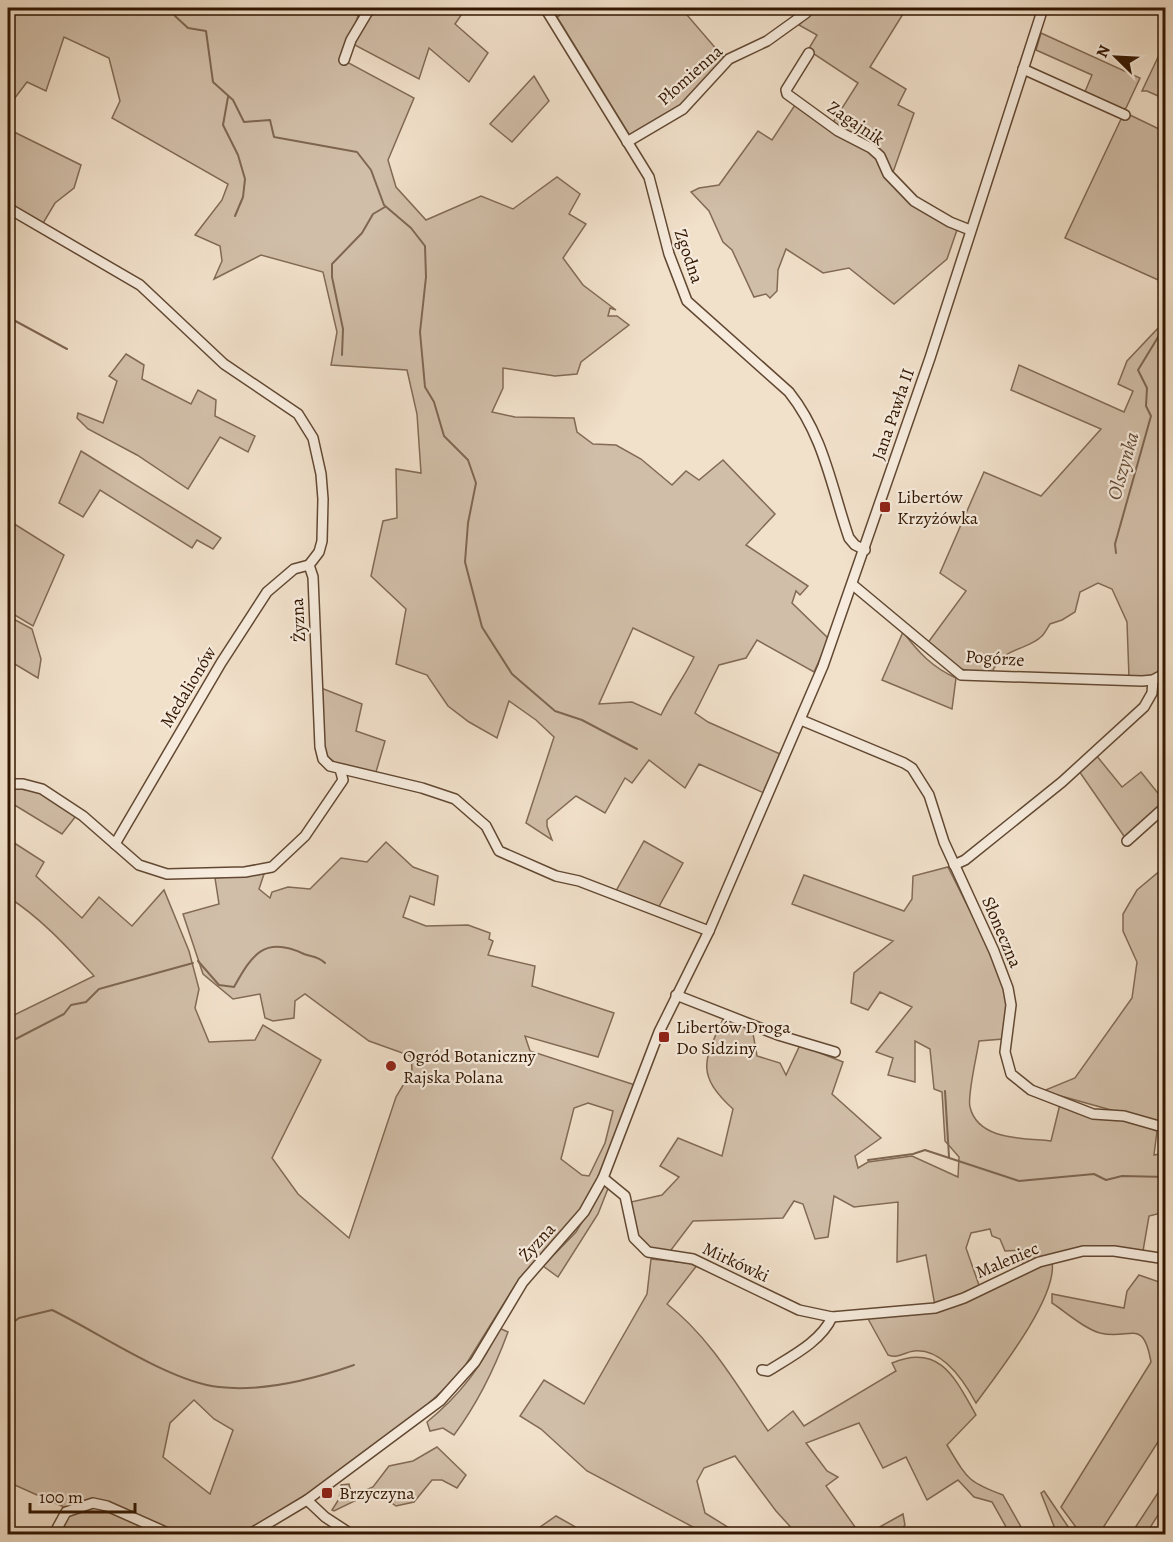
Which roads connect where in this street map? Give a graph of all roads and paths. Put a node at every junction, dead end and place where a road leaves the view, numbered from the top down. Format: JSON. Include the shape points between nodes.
{"nodes":[{"id":1,"x":370,"y":8,"type":"edge"},
{"id":2,"x":544,"y":8,"type":"edge"},
{"id":3,"x":1043,"y":8,"type":"edge"},
{"id":4,"x":806,"y":14,"type":"dead end"},
{"id":5,"x":809,"y":53,"type":"dead end"},
{"id":6,"x":344,"y":60,"type":"dead end"},
{"id":7,"x":1023,"y":69,"type":"junction"},
{"id":8,"x":1125,"y":115,"type":"dead end"},
{"id":9,"x":627,"y":142,"type":"junction"},
{"id":10,"x":8,"y":208,"type":"edge"},
{"id":11,"x":970,"y":230,"type":"junction"},
{"id":12,"x":865,"y":550,"type":"junction"},
{"id":13,"x":309,"y":565,"type":"junction"},
{"id":14,"x":853,"y":585,"type":"junction"},
{"id":15,"x":1166,"y":674,"type":"edge"},
{"id":16,"x":1152,"y":680,"type":"junction"},
{"id":17,"x":801,"y":720,"type":"junction"},
{"id":18,"x":340,"y":769,"type":"junction"},
{"id":19,"x":8,"y":784,"type":"edge"},
{"id":20,"x":1166,"y":806,"type":"edge"},
{"id":21,"x":756,"y":825,"type":"joint"},
{"id":22,"x":1127,"y":841,"type":"dead end"},
{"id":23,"x":115,"y":844,"type":"junction"},
{"id":24,"x":954,"y":865,"type":"junction"},
{"id":25,"x":709,"y":931,"type":"junction"},
{"id":26,"x":676,"y":995,"type":"junction"},
{"id":27,"x":835,"y":1052,"type":"dead end"},
{"id":28,"x":1166,"y":1128,"type":"edge"},
{"id":29,"x":603,"y":1178,"type":"junction"},
{"id":30,"x":1166,"y":1259,"type":"edge"},
{"id":31,"x":862,"y":1315,"type":"joint"},
{"id":32,"x":832,"y":1317,"type":"junction"},
{"id":33,"x":762,"y":1370,"type":"dead end"},
{"id":34,"x":307,"y":1500,"type":"junction"},
{"id":35,"x":54,"y":1534,"type":"edge"},
{"id":36,"x":170,"y":1534,"type":"edge"},
{"id":37,"x":250,"y":1534,"type":"edge"},
{"id":38,"x":351,"y":1534,"type":"edge"}],
"edges":[{"from":1,"to":6,"type":"street"},
{"from":2,"to":9,"type":"street","name":"Zgodna"},
{"from":3,"to":7,"type":"street","name":"Jana Pawła II"},
{"from":4,"to":9,"type":"street","name":"Płomienna","via":[[767,41],[729,59],[683,109]]},
{"from":5,"to":11,"type":"street","name":"Zagajnik","via":[[787,94],[838,132],[871,148],[880,156],[888,174],[914,201]]},
{"from":7,"to":8,"type":"street"},
{"from":7,"to":11,"type":"street","name":"Jana Pawła II"},
{"from":9,"to":12,"type":"street","name":"Zgodna","via":[[649,177],[667,246],[687,301],[802,408],[819,439],[849,538]]},
{"from":10,"to":13,"type":"street","via":[[140,285],[224,364],[298,414],[313,438],[322,491],[322,541]]},
{"from":11,"to":12,"type":"street","name":"Jana Pawła II"},
{"from":12,"to":14,"type":"street","name":"Jana Pawła II"},
{"from":13,"to":18,"type":"street","name":"Żyzna","via":[[313,577],[320,747],[323,759]]},
{"from":13,"to":23,"type":"street","name":"Medalionów","via":[[294,569],[267,592]]},
{"from":14,"to":16,"type":"street","name":"Pogórze","via":[[961,675]]},
{"from":14,"to":17,"type":"street","name":"Jana Pawła II"},
{"from":15,"to":16,"type":"street","name":"Pogórze"},
{"from":16,"to":24,"type":"street","via":[[1152,693],[1144,707],[1062,782]]},
{"from":17,"to":21,"type":"street","name":"Jana Pawła II"},
{"from":17,"to":24,"type":"street","name":"Słoneczna","via":[[912,768],[933,804]]},
{"from":18,"to":23,"type":"street","via":[[343,780],[311,828],[272,867],[245,872],[167,874],[139,865]]},
{"from":18,"to":25,"type":"street","via":[[455,799],[486,826],[499,851],[556,876],[579,881]]},
{"from":19,"to":23,"type":"street","via":[[42,789],[83,816]]},
{"from":20,"to":22,"type":"street"},
{"from":21,"to":25,"type":"street","name":"Żyzna"},
{"from":24,"to":28,"type":"street","name":"Słoneczna","via":[[1008,988],[1011,1005],[1005,1052],[1014,1077],[1031,1090],[1093,1114],[1124,1116]]},
{"from":25,"to":26,"type":"street","name":"Żyzna"},
{"from":26,"to":27,"type":"street","via":[[778,1035]]},
{"from":26,"to":29,"type":"street","name":"Żyzna","via":[[658,1032]]},
{"from":29,"to":32,"type":"street","name":"Mirkówki","via":[[625,1196],[634,1238],[648,1252],[693,1259],[799,1310]]},
{"from":29,"to":34,"type":"street","name":"Żyzna","via":[[584,1212],[523,1282],[475,1362],[440,1401]]},
{"from":30,"to":31,"type":"street","name":"Maleniec","via":[[1083,1251],[1039,1262],[935,1308]]},
{"from":31,"to":32,"type":"street","name":"Mirkówki"},
{"from":32,"to":33,"type":"street","via":[[827,1328],[800,1351],[768,1371]]},
{"from":34,"to":37,"type":"street","name":"Żyzna"},
{"from":34,"to":38,"type":"street"},
{"from":35,"to":36,"type":"street","via":[[66,1512],[93,1503]]}]}
